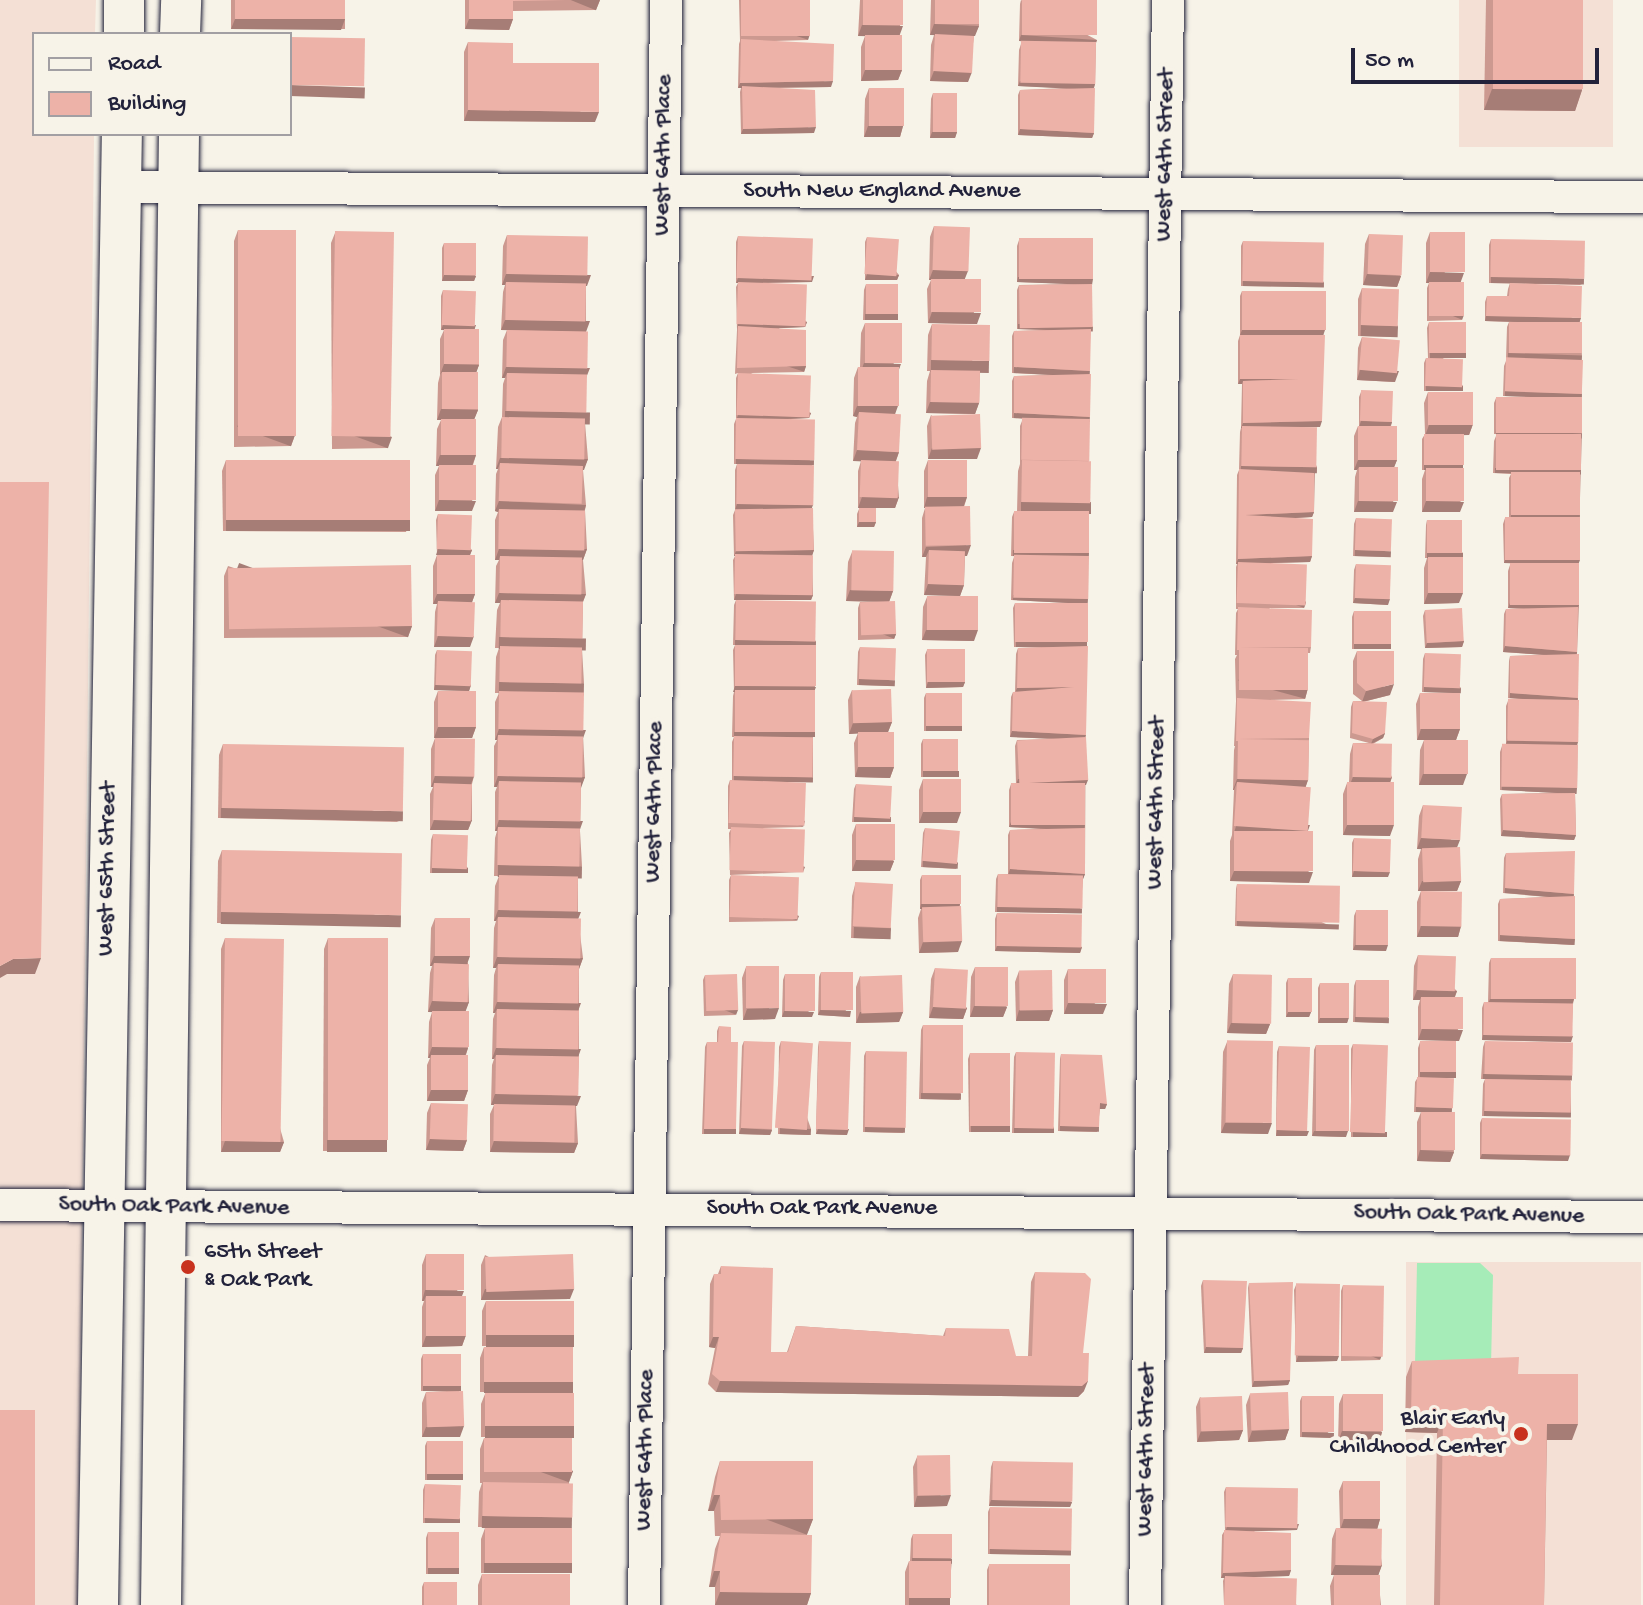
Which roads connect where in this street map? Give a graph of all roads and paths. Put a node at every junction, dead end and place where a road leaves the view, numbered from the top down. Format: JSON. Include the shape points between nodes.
{"nodes":[{"id":1,"x":124,"y":0,"type":"edge"},
{"id":2,"x":181,"y":0,"type":"edge"},
{"id":3,"x":666,"y":0,"type":"edge"},
{"id":4,"x":1168,"y":0,"type":"edge"},
{"id":5,"x":124,"y":32,"type":"edge"},
{"id":6,"x":180,"y":32,"type":"edge"},
{"id":7,"x":122,"y":136,"type":"edge"},
{"id":8,"x":179,"y":136,"type":"edge"},
{"id":9,"x":121,"y":187,"type":"junction"},
{"id":10,"x":178,"y":187,"type":"junction"},
{"id":11,"x":664,"y":190,"type":"junction"},
{"id":12,"x":1166,"y":194,"type":"junction"},
{"id":13,"x":1643,"y":197,"type":"edge"},
{"id":14,"x":0,"y":1205,"type":"edge"},
{"id":15,"x":102,"y":1206,"type":"junction"},
{"id":16,"x":166,"y":1207,"type":"junction"},
{"id":17,"x":649,"y":1208,"type":"junction"},
{"id":18,"x":1151,"y":1212,"type":"junction"},
{"id":19,"x":1643,"y":1217,"type":"edge"},
{"id":20,"x":98,"y":1605,"type":"edge"},
{"id":21,"x":161,"y":1605,"type":"edge"},
{"id":22,"x":644,"y":1605,"type":"edge"},
{"id":23,"x":1145,"y":1605,"type":"edge"}],
"edges":[{"from":1,"to":5,"type":"street"},
{"from":2,"to":6,"type":"street"},
{"from":3,"to":11,"type":"street","name":"West 64th Place"},
{"from":4,"to":12,"type":"street","name":"West 64th Street"},
{"from":7,"to":9,"type":"street","name":"West 65th Street"},
{"from":8,"to":10,"type":"street"},
{"from":9,"to":10,"type":"street","name":"South New England Avenue"},
{"from":9,"to":15,"type":"street","name":"West 65th Street"},
{"from":10,"to":11,"type":"street","name":"South New England Avenue"},
{"from":10,"to":16,"type":"street"},
{"from":11,"to":12,"type":"street","name":"South New England Avenue"},
{"from":11,"to":17,"type":"street","name":"West 64th Place"},
{"from":12,"to":13,"type":"street","name":"South New England Avenue"},
{"from":12,"to":18,"type":"street","name":"West 64th Street"},
{"from":14,"to":15,"type":"street","name":"South Oak Park Avenue"},
{"from":15,"to":16,"type":"street","name":"South Oak Park Avenue"},
{"from":15,"to":20,"type":"street","name":"West 65th Street"},
{"from":16,"to":17,"type":"street","name":"South Oak Park Avenue"},
{"from":16,"to":21,"type":"street"},
{"from":17,"to":18,"type":"street","name":"South Oak Park Avenue"},
{"from":17,"to":22,"type":"street","name":"West 64th Place"},
{"from":18,"to":19,"type":"street","name":"South Oak Park Avenue"},
{"from":18,"to":23,"type":"street","name":"West 64th Street"}]}
